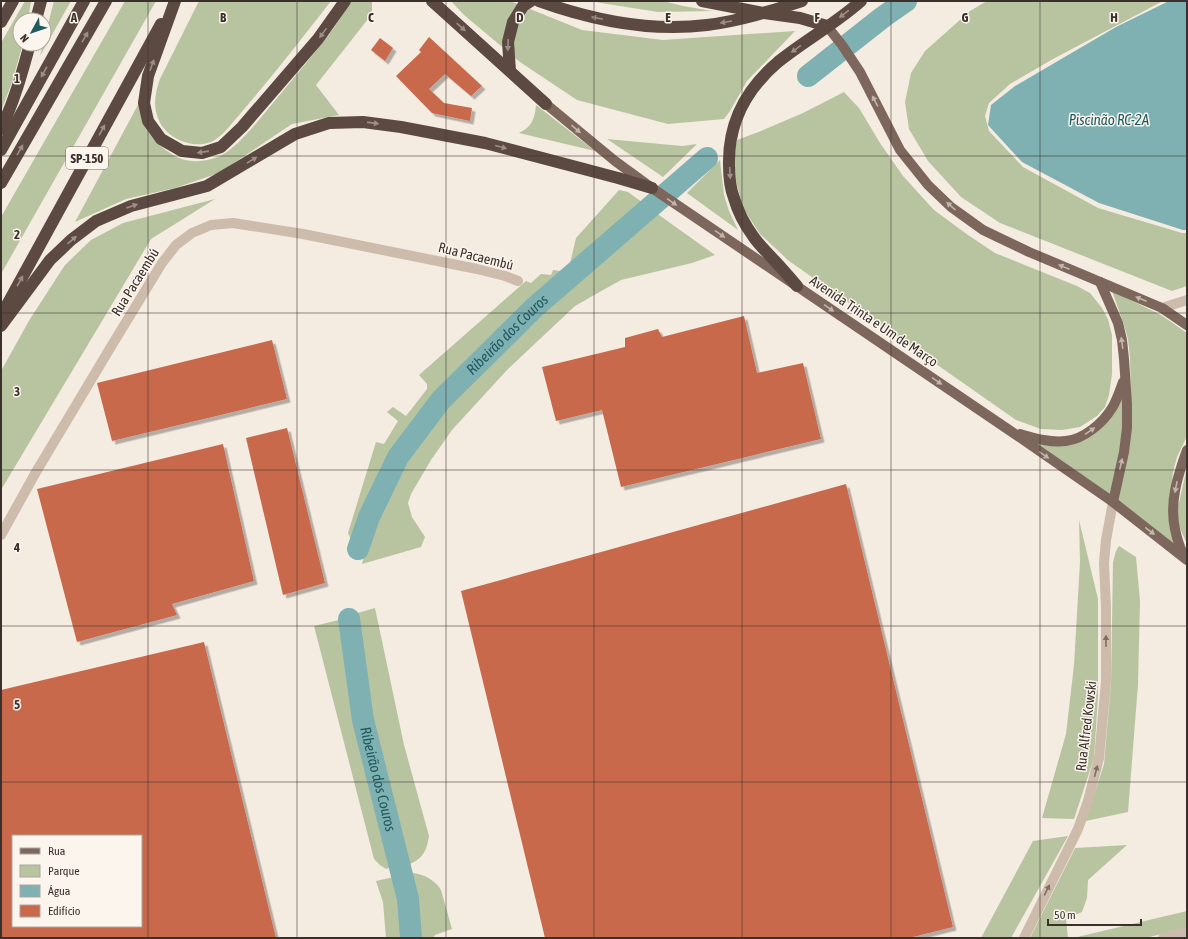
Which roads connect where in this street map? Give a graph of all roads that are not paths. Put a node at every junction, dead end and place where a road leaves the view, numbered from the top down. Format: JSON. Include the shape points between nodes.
{"nodes":[{"id":1,"x":13,"y":1,"type":"edge"},
{"id":2,"x":41,"y":1,"type":"edge"},
{"id":3,"x":84,"y":1,"type":"edge"},
{"id":4,"x":106,"y":1,"type":"edge"},
{"id":5,"x":174,"y":1,"type":"edge"},
{"id":6,"x":345,"y":1,"type":"edge"},
{"id":7,"x":432,"y":1,"type":"edge"},
{"id":8,"x":531,"y":1,"type":"edge"},
{"id":9,"x":539,"y":1,"type":"edge"},
{"id":10,"x":702,"y":1,"type":"edge"},
{"id":11,"x":802,"y":1,"type":"edge"},
{"id":12,"x":861,"y":1,"type":"edge"},
{"id":13,"x":38,"y":12,"type":"edge"},
{"id":14,"x":764,"y":13,"type":"junction"},
{"id":15,"x":1,"y":22,"type":"edge"},
{"id":16,"x":831,"y":30,"type":"junction"},
{"id":17,"x":28,"y":52,"type":"edge"},
{"id":18,"x":510,"y":71,"type":"junction"},
{"id":19,"x":546,"y":104,"type":"joint"},
{"id":20,"x":1,"y":129,"type":"edge"},
{"id":21,"x":1,"y":150,"type":"edge"},
{"id":22,"x":1,"y":184,"type":"edge"},
{"id":23,"x":655,"y":190,"type":"junction"},
{"id":24,"x":518,"y":281,"type":"dead end"},
{"id":25,"x":1100,"y":282,"type":"junction"},
{"id":26,"x":797,"y":286,"type":"junction"},
{"id":27,"x":1187,"y":300,"type":"edge"},
{"id":28,"x":1162,"y":308,"type":"junction"},
{"id":29,"x":1,"y":316,"type":"edge"},
{"id":30,"x":1187,"y":325,"type":"edge"},
{"id":31,"x":1,"y":326,"type":"edge"},
{"id":32,"x":1124,"y":376,"type":"junction"},
{"id":33,"x":1012,"y":432,"type":"junction"},
{"id":34,"x":1187,"y":450,"type":"edge"},
{"id":35,"x":1113,"y":502,"type":"junction"},
{"id":36,"x":1,"y":535,"type":"edge"},
{"id":37,"x":1186,"y":558,"type":"edge"},
{"id":38,"x":1187,"y":932,"type":"edge"},
{"id":39,"x":1024,"y":938,"type":"edge"},
{"id":40,"x":1162,"y":938,"type":"edge"}],
"edges":[{"from":1,"to":15,"type":"highway"},
{"from":2,"to":13,"type":"highway"},
{"from":3,"to":21,"type":"highway","one_way":true},
{"from":22,"to":4,"type":"highway","one_way":true},
{"from":6,"to":5,"type":"highway","one_way":true,"via":[[318,39],[242,127],[221,147],[202,153],[182,151],[161,139],[148,121],[144,103],[148,76]]},
{"from":29,"to":5,"type":"highway","number":"SP-150","one_way":true},
{"from":7,"to":18,"type":"highway","one_way":true},
{"from":8,"to":18,"type":"highway","one_way":true,"via":[[523,6],[513,22],[508,42]]},
{"from":14,"to":9,"type":"highway","one_way":true,"via":[[707,25],[649,26],[597,19]]},
{"from":10,"to":14,"type":"highway"},
{"from":11,"to":14,"type":"highway"},
{"from":12,"to":16,"type":"highway","one_way":true},
{"from":14,"to":16,"type":"highway","via":[[800,18]]},
{"from":25,"to":16,"type":"main road","one_way":true,"via":[[983,230],[951,207],[900,150],[853,61]]},
{"from":16,"to":26,"type":"highway","one_way":true,"via":[[777,63],[756,84],[739,110],[731,134],[730,178],[741,216],[753,237]]},
{"from":17,"to":20,"type":"highway","via":[[10,110]]},
{"from":18,"to":19,"type":"highway"},
{"from":19,"to":23,"type":"main road","name":"Avenida Trinta e Um de Março","one_way":true,"via":[[614,161]]},
{"from":23,"to":26,"type":"main road","name":"Avenida Trinta e Um de Março","one_way":true},
{"from":31,"to":23,"type":"highway","one_way":true,"via":[[50,260],[71,240],[96,222],[131,206],[207,186],[295,134],[329,123],[363,122],[485,143]]},
{"from":24,"to":36,"type":"street","name":"Rua Pacaembú","via":[[477,269],[233,222],[211,225],[192,233],[176,245],[162,263]]},
{"from":28,"to":25,"type":"main road","one_way":true},
{"from":32,"to":25,"type":"main road","one_way":true,"via":[[1122,340],[1118,323]]},
{"from":26,"to":33,"type":"main road","name":"Avenida Trinta e Um de Março","one_way":true},
{"from":27,"to":28,"type":"street"},
{"from":28,"to":30,"type":"main road"},
{"from":33,"to":32,"type":"main road","one_way":true,"via":[[1042,440],[1075,439],[1105,418],[1119,394]]},
{"from":35,"to":32,"type":"main road","one_way":true,"via":[[1127,428]]},
{"from":33,"to":35,"type":"main road","name":"Avenida Trinta e Um de Março","one_way":true},
{"from":34,"to":37,"type":"main road","one_way":true,"via":[[1175,487],[1173,507],[1175,530]]},
{"from":35,"to":37,"type":"main road","name":"Avenida Trinta e Um de Março","one_way":true},
{"from":39,"to":35,"type":"street","name":"Rua Alfred Kowski","one_way":true,"via":[[1078,829],[1099,758],[1106,682],[1105,555]]},
{"from":38,"to":40,"type":"street"}]}
